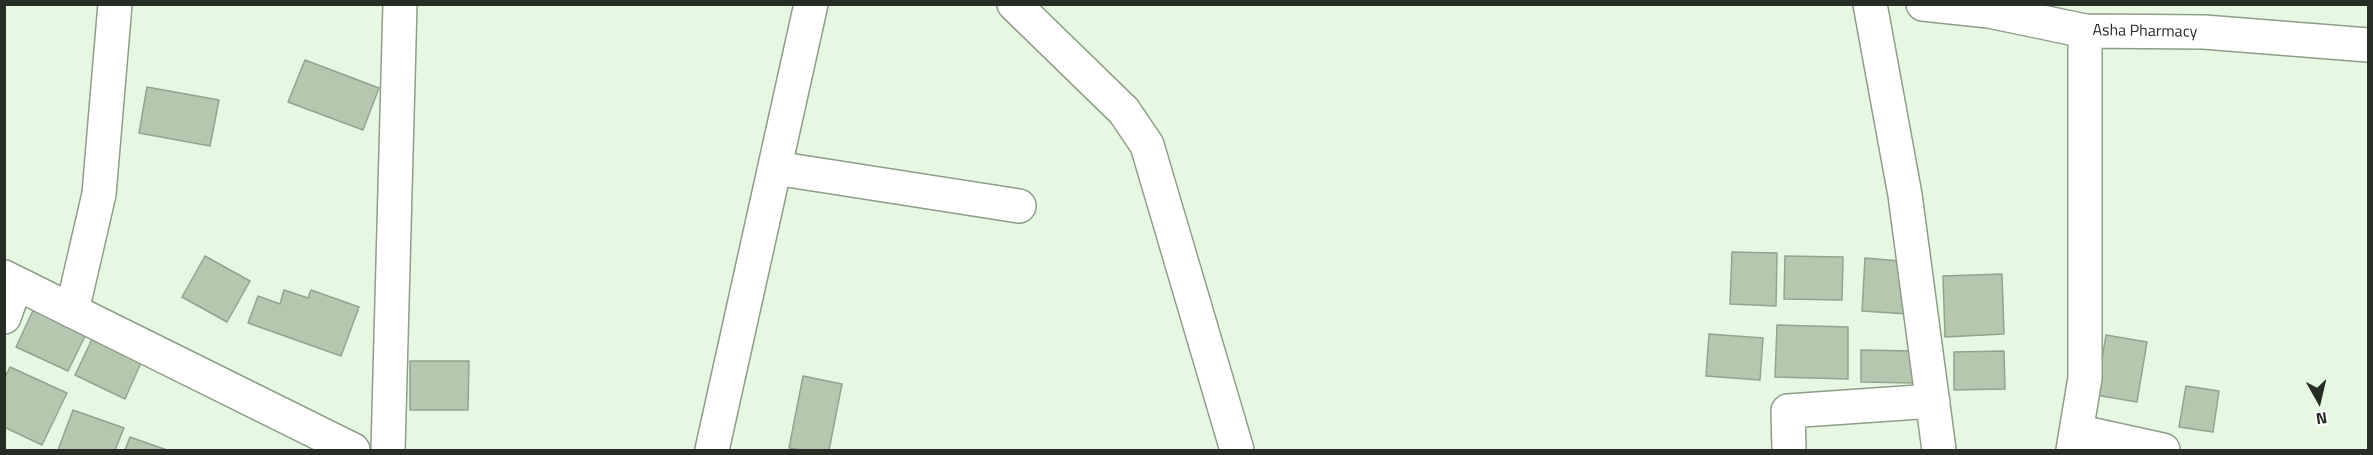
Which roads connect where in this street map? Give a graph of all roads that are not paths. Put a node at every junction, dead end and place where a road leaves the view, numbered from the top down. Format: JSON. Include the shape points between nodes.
{"nodes":[{"id":1,"x":115,"y":4,"type":"edge"},
{"id":2,"x":400,"y":4,"type":"edge"},
{"id":3,"x":811,"y":4,"type":"edge"},
{"id":4,"x":1014,"y":4,"type":"edge"},
{"id":5,"x":1870,"y":4,"type":"edge"},
{"id":6,"x":1923,"y":4,"type":"edge"},
{"id":7,"x":2085,"y":31,"type":"junction"},
{"id":8,"x":2368,"y":45,"type":"edge"},
{"id":9,"x":775,"y":168,"type":"junction"},
{"id":10,"x":1019,"y":206,"type":"dead end"},
{"id":11,"x":10,"y":280,"type":"edge"},
{"id":12,"x":72,"y":311,"type":"junction"},
{"id":13,"x":4,"y":317,"type":"edge"},
{"id":14,"x":1933,"y":401,"type":"junction"},
{"id":15,"x":2075,"y":440,"type":"edge"},
{"id":16,"x":353,"y":450,"type":"edge"},
{"id":17,"x":388,"y":450,"type":"edge"},
{"id":18,"x":712,"y":450,"type":"edge"},
{"id":19,"x":1237,"y":450,"type":"edge"},
{"id":20,"x":1790,"y":450,"type":"edge"},
{"id":21,"x":1939,"y":450,"type":"edge"},
{"id":22,"x":2163,"y":450,"type":"edge"}],
"edges":[{"from":1,"to":12,"type":"street","via":[[99,194]]},
{"from":2,"to":17,"type":"street"},
{"from":3,"to":9,"type":"street"},
{"from":4,"to":19,"type":"street","via":[[1124,111],[1147,145]]},
{"from":5,"to":14,"type":"street","via":[[1905,195]]},
{"from":6,"to":7,"type":"street","name":"Asha Pharmacy","via":[[1989,11]]},
{"from":7,"to":8,"type":"street","name":"Asha Pharmacy","via":[[2204,32]]},
{"from":7,"to":15,"type":"street","via":[[2085,378]]},
{"from":9,"to":10,"type":"street"},
{"from":9,"to":18,"type":"street"},
{"from":11,"to":12,"type":"street"},
{"from":11,"to":13,"type":"street"},
{"from":12,"to":16,"type":"street"},
{"from":14,"to":20,"type":"street","via":[[1788,411]]},
{"from":14,"to":21,"type":"street"},
{"from":15,"to":22,"type":"street"}]}
